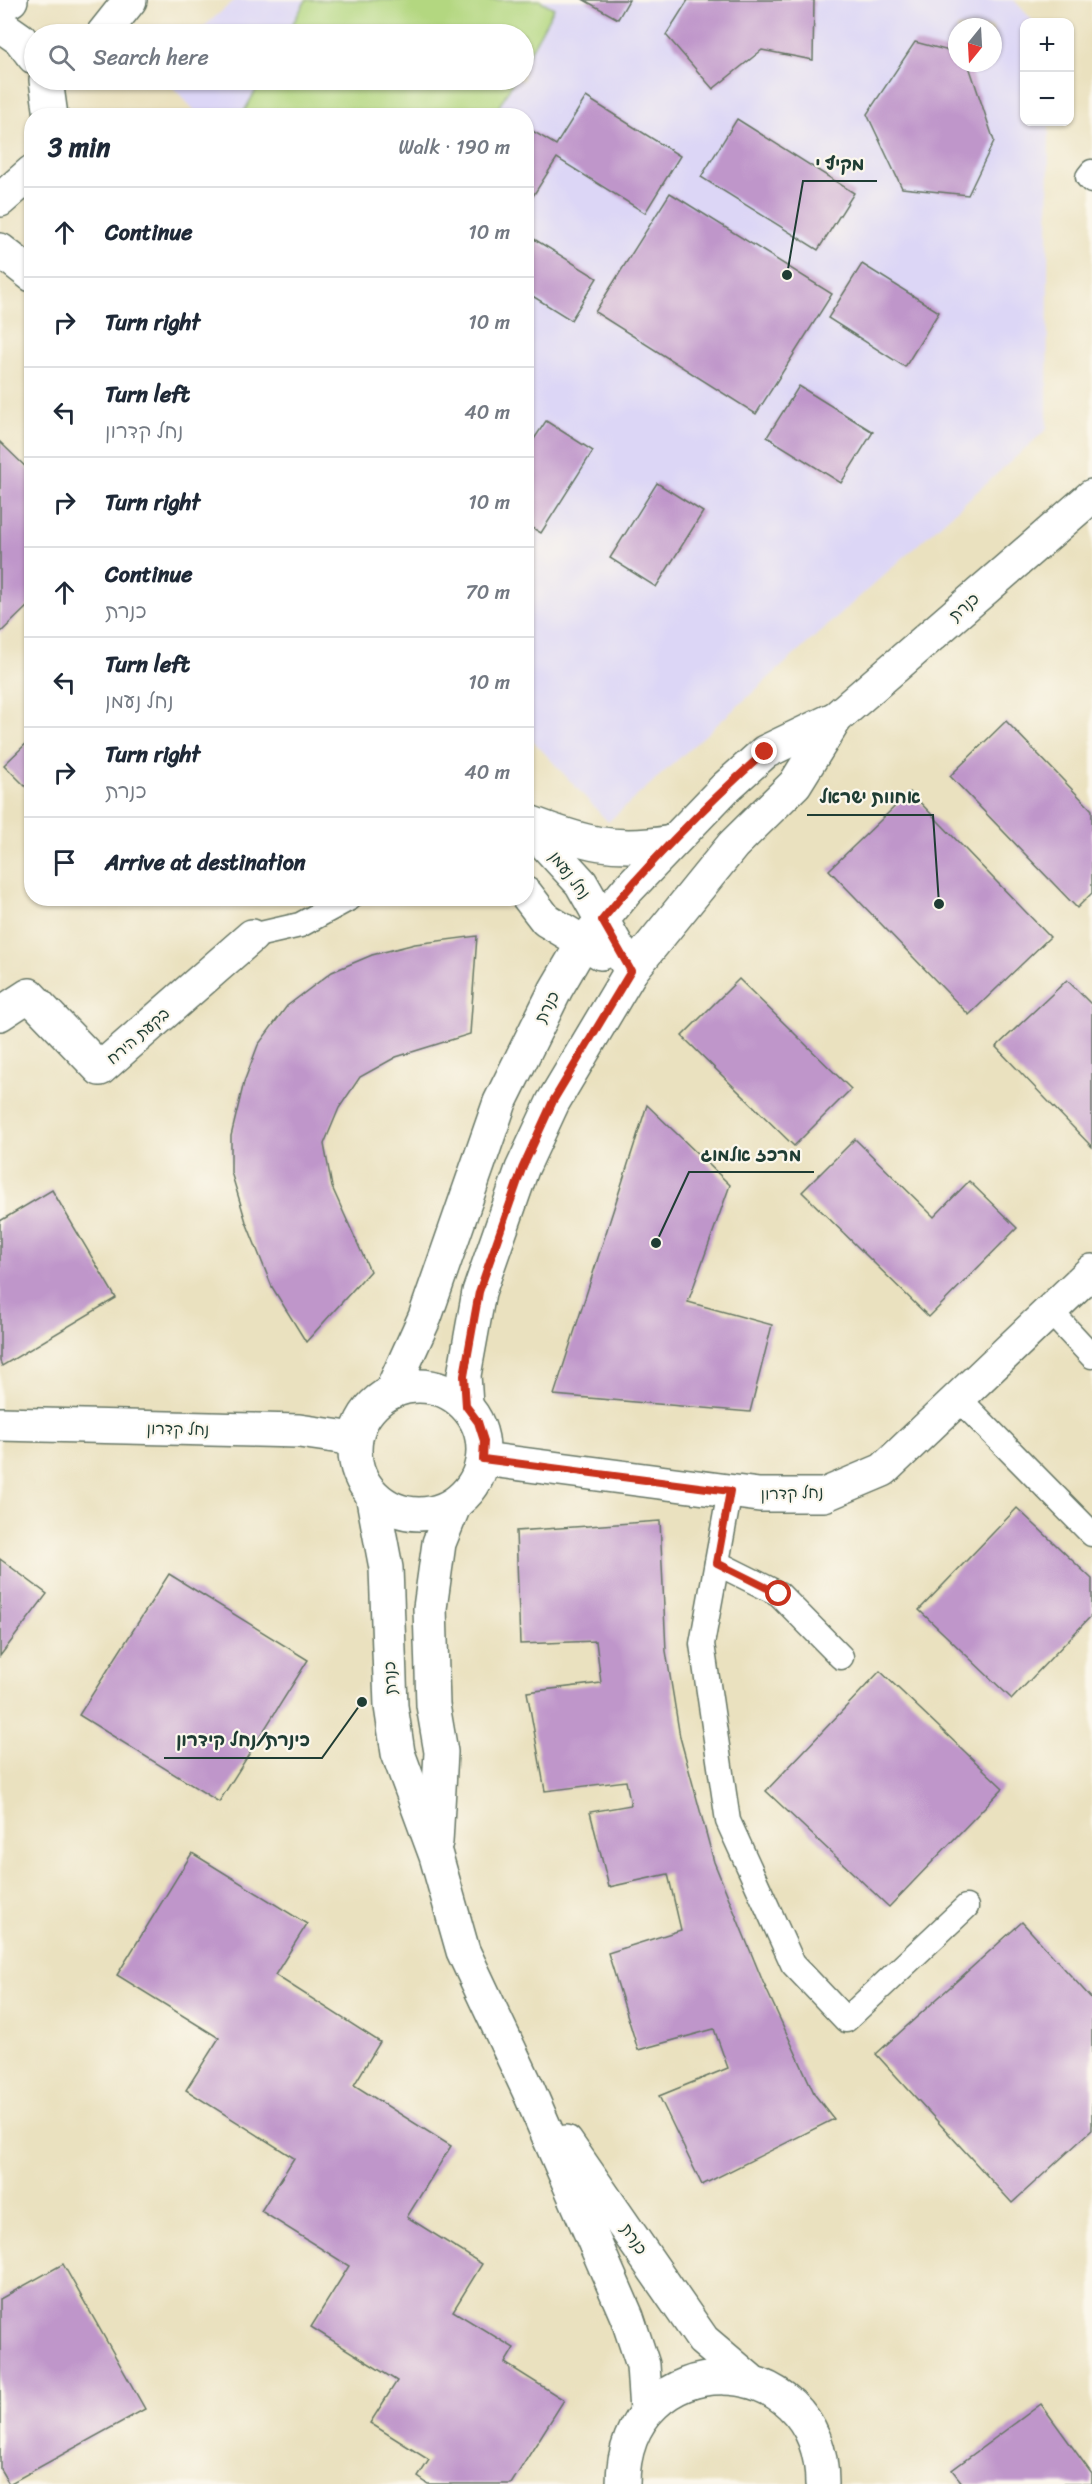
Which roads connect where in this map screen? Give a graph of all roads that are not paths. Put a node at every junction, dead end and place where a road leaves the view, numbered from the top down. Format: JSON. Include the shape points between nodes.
{"nodes":[{"id":1,"x":10,"y":0,"type":"edge"},
{"id":2,"x":130,"y":0,"type":"edge"},
{"id":3,"x":0,"y":5,"type":"edge"},
{"id":4,"x":112,"y":24,"type":"edge"},
{"id":5,"x":0,"y":26,"type":"edge"},
{"id":6,"x":24,"y":44,"type":"edge"},
{"id":7,"x":62,"y":90,"type":"edge"},
{"id":8,"x":50,"y":101,"type":"edge"},
{"id":9,"x":1092,"y":172,"type":"edge"},
{"id":10,"x":24,"y":179,"type":"edge"},
{"id":11,"x":1092,"y":181,"type":"edge"},
{"id":12,"x":0,"y":200,"type":"edge"},
{"id":13,"x":0,"y":250,"type":"edge"},
{"id":14,"x":24,"y":269,"type":"edge"},
{"id":15,"x":1092,"y":496,"type":"edge"},
{"id":16,"x":836,"y":718,"type":"junction"},
{"id":17,"x":534,"y":825,"type":"edge"},
{"id":18,"x":534,"y":831,"type":"edge"},
{"id":19,"x":672,"y":843,"type":"junction"},
{"id":20,"x":534,"y":904,"type":"edge"},
{"id":21,"x":335,"y":906,"type":"edge"},
{"id":22,"x":593,"y":931,"type":"junction"},
{"id":23,"x":252,"y":936,"type":"joint"},
{"id":24,"x":631,"y":971,"type":"junction"},
{"id":25,"x":0,"y":1014,"type":"edge"},
{"id":26,"x":1092,"y":1271,"type":"edge"},
{"id":27,"x":1050,"y":1311,"type":"junction"},
{"id":28,"x":1092,"y":1356,"type":"edge"},
{"id":29,"x":391,"y":1392,"type":"junction"},
{"id":30,"x":958,"y":1398,"type":"junction"},
{"id":31,"x":466,"y":1406,"type":"junction"},
{"id":32,"x":0,"y":1424,"type":"edge"},
{"id":33,"x":355,"y":1439,"type":"junction"},
{"id":34,"x":483,"y":1459,"type":"junction"},
{"id":35,"x":730,"y":1491,"type":"junction"},
{"id":36,"x":372,"y":1494,"type":"junction"},
{"id":37,"x":454,"y":1506,"type":"junction"},
{"id":38,"x":1092,"y":1534,"type":"edge"},
{"id":39,"x":717,"y":1563,"type":"junction"},
{"id":40,"x":841,"y":1657,"type":"dead end"},
{"id":41,"x":436,"y":1856,"type":"junction"},
{"id":42,"x":966,"y":1907,"type":"dead end"},
{"id":43,"x":528,"y":2089,"type":"junction"},
{"id":44,"x":749,"y":2379,"type":"junction"},
{"id":45,"x":646,"y":2411,"type":"junction"},
{"id":46,"x":624,"y":2484,"type":"edge"},
{"id":47,"x":822,"y":2484,"type":"edge"}],
"edges":[{"from":1,"to":3,"type":"street"},
{"from":2,"to":4,"type":"street"},
{"from":5,"to":6,"type":"street"},
{"from":7,"to":8,"type":"street"},
{"from":9,"to":11,"type":"lane","via":[[1088,177]]},
{"from":10,"to":12,"type":"street"},
{"from":13,"to":14,"type":"street"},
{"from":15,"to":16,"type":"street","name":"כנרת"},
{"from":16,"to":19,"type":"street","name":"כנרת","via":[[765,752]]},
{"from":16,"to":24,"type":"street","name":"כנרת","via":[[795,783],[726,852]]},
{"from":17,"to":19,"type":"street","via":[[601,846]]},
{"from":18,"to":22,"type":"street","name":"נחל נעמן","via":[[581,883]]},
{"from":19,"to":22,"type":"street","name":"כנרת"},
{"from":20,"to":22,"type":"street","via":[[546,920]]},
{"from":21,"to":23,"type":"lane","via":[[300,925]]},
{"from":22,"to":24,"type":"street"},
{"from":22,"to":29,"type":"street","name":"כנרת","via":[[550,999],[500,1102],[425,1317]]},
{"from":23,"to":25,"type":"street","name":"בקעת הירח","via":[[100,1069],[29,995]]},
{"from":24,"to":31,"type":"street","name":"כנרת","via":[[553,1101],[514,1191],[479,1292],[464,1376]]},
{"from":26,"to":27,"type":"street","name":"נחל קדרון"},
{"from":27,"to":28,"type":"lane"},
{"from":27,"to":30,"type":"street","name":"נחל קדרון"},
{"from":29,"to":31,"type":"street","via":[[430,1386],[450,1393]]},
{"from":29,"to":33,"type":"street","via":[[374,1403]]},
{"from":30,"to":35,"type":"street","name":"נחל קדרון","via":[[883,1470],[824,1495]]},
{"from":30,"to":38,"type":"lane"},
{"from":31,"to":34,"type":"street","via":[[478,1422],[484,1441]]},
{"from":32,"to":33,"type":"street","name":"נחל קדרון","via":[[299,1431]]},
{"from":33,"to":36,"type":"street","via":[[355,1459]]},
{"from":34,"to":35,"type":"street","name":"נחל קדרון"},
{"from":34,"to":37,"type":"street","via":[[478,1479]]},
{"from":35,"to":39,"type":"lane"},
{"from":36,"to":37,"type":"street","via":[[390,1508],[411,1514],[434,1514]]},
{"from":36,"to":41,"type":"street","name":"כנרת","via":[[386,1568],[391,1706],[398,1753]]},
{"from":37,"to":41,"type":"street","name":"כנרת","via":[[439,1543],[430,1608],[433,1705],[441,1752]]},
{"from":39,"to":40,"type":"lane","via":[[779,1594]]},
{"from":39,"to":42,"type":"lane","via":[[702,1644],[728,1821],[793,1964],[846,2020]]},
{"from":41,"to":43,"type":"street","name":"כנרת","via":[[463,1951]]},
{"from":43,"to":44,"type":"street","name":"כנרת","via":[[703,2340]]},
{"from":43,"to":45,"type":"street","name":"כנרת","via":[[627,2317],[643,2365]]},
{"from":44,"to":45,"type":"street","name":"כנרת","via":[[721,2376],[693,2380],[667,2393]]},
{"from":44,"to":47,"type":"street","name":"כנרת","via":[[776,2391],[798,2410],[813,2434],[822,2462]]},
{"from":45,"to":46,"type":"street","name":"כנרת","via":[[631,2435],[623,2462]]}]}
